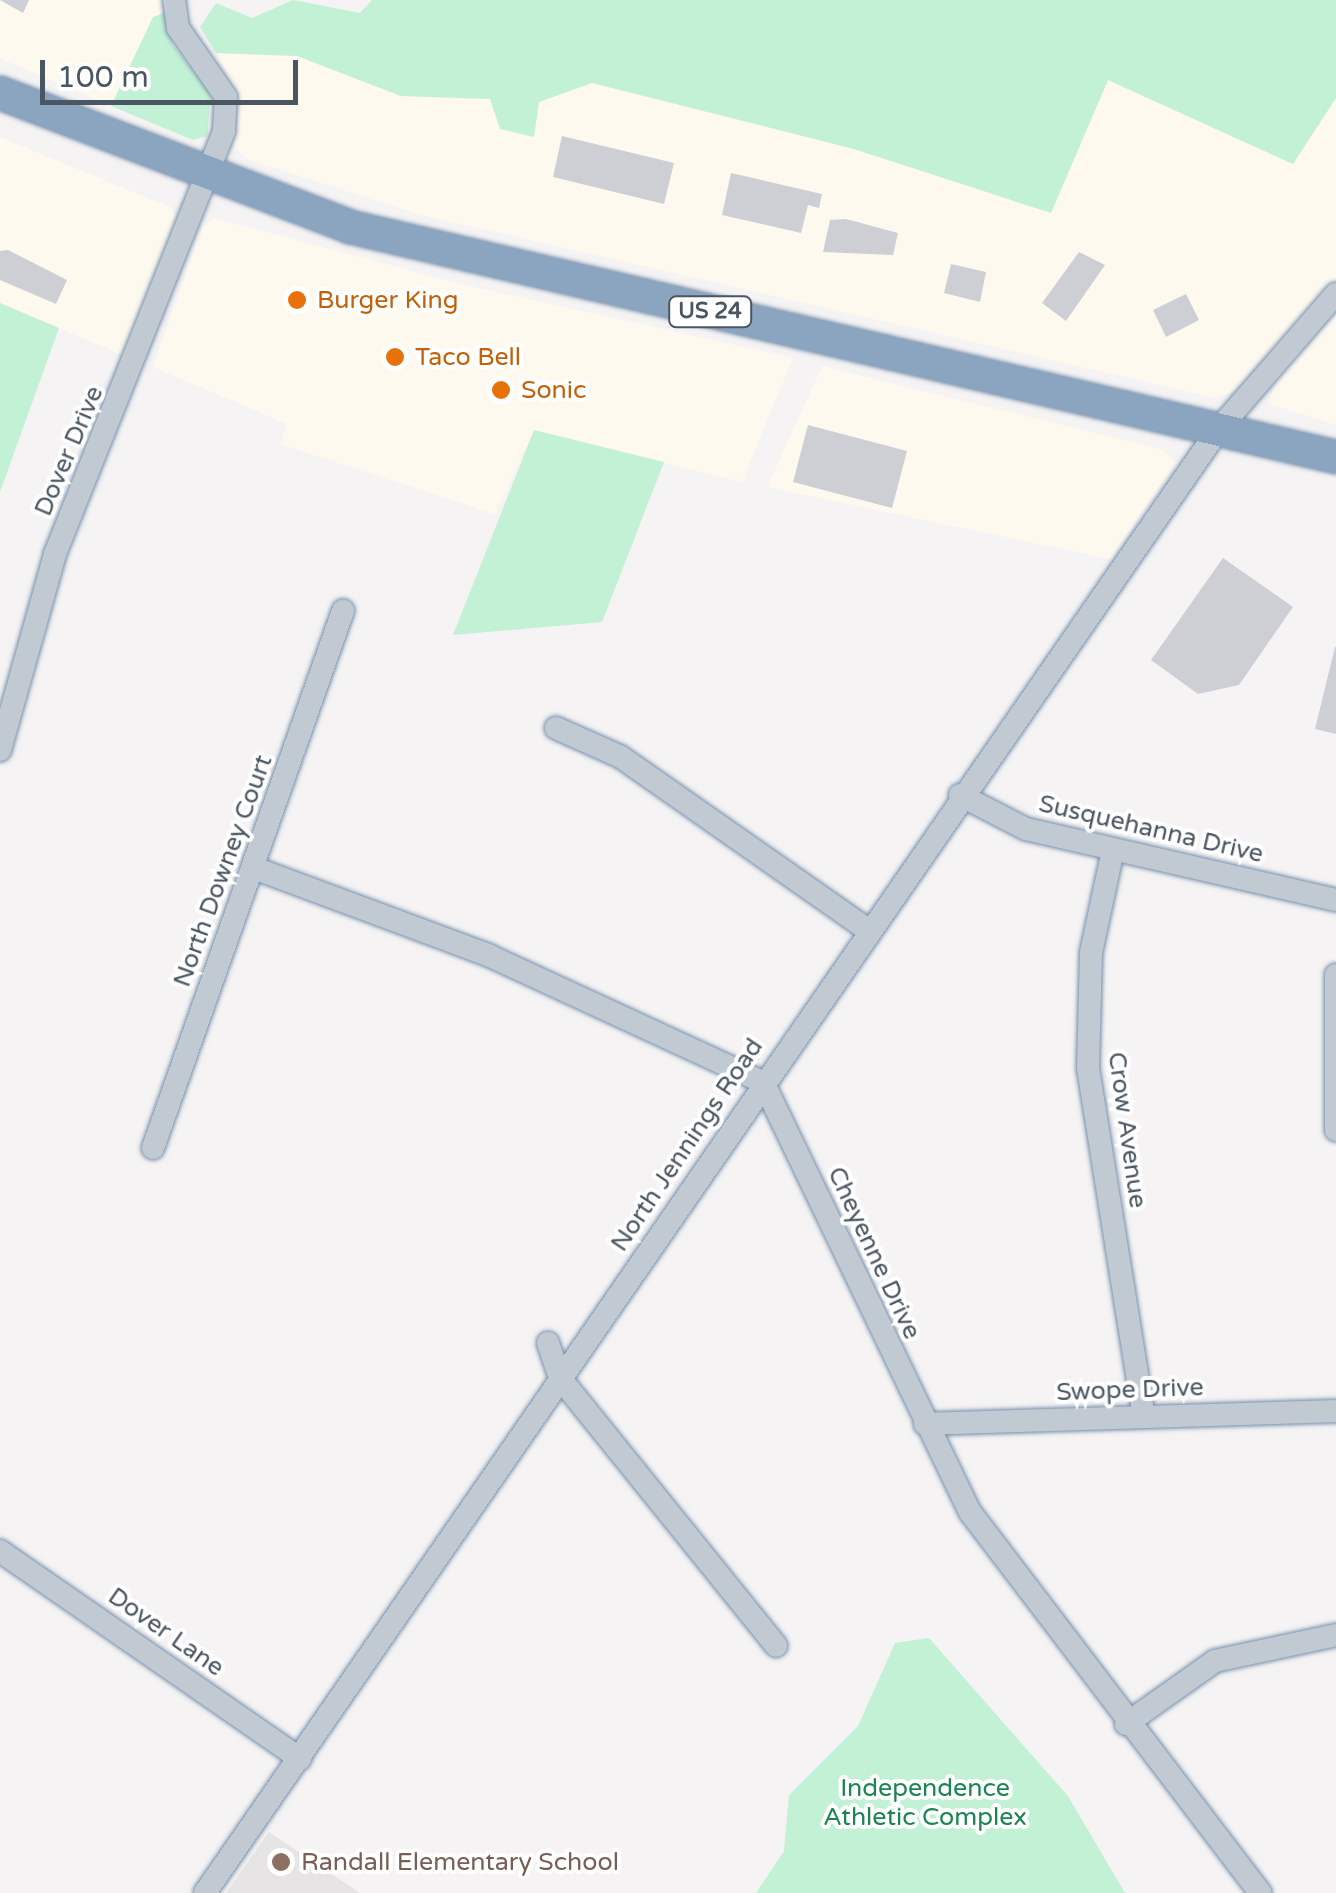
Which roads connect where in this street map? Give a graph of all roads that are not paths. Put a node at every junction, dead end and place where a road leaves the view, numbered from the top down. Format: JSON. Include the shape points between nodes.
{"nodes":[{"id":1,"x":174,"y":0,"type":"edge"},
{"id":2,"x":0,"y":93,"type":"edge"},
{"id":3,"x":206,"y":179,"type":"junction"},
{"id":4,"x":1336,"y":294,"type":"edge"},
{"id":5,"x":1218,"y":430,"type":"junction"},
{"id":6,"x":1336,"y":457,"type":"edge"},
{"id":7,"x":343,"y":611,"type":"dead end"},
{"id":8,"x":556,"y":728,"type":"dead end"},
{"id":9,"x":0,"y":750,"type":"edge"},
{"id":10,"x":960,"y":795,"type":"junction"},
{"id":11,"x":1113,"y":850,"type":"junction"},
{"id":12,"x":254,"y":868,"type":"junction"},
{"id":13,"x":1336,"y":900,"type":"edge"},
{"id":14,"x":867,"y":929,"type":"junction"},
{"id":15,"x":1336,"y":976,"type":"edge"},
{"id":16,"x":763,"y":1082,"type":"junction"},
{"id":17,"x":1336,"y":1130,"type":"edge"},
{"id":18,"x":153,"y":1148,"type":"dead end"},
{"id":19,"x":548,"y":1343,"type":"dead end"},
{"id":20,"x":560,"y":1378,"type":"junction"},
{"id":21,"x":1336,"y":1411,"type":"edge"},
{"id":22,"x":1144,"y":1416,"type":"junction"},
{"id":23,"x":925,"y":1424,"type":"junction"},
{"id":24,"x":0,"y":1551,"type":"edge"},
{"id":25,"x":1336,"y":1635,"type":"edge"},
{"id":26,"x":776,"y":1646,"type":"dead end"},
{"id":27,"x":1126,"y":1724,"type":"junction"},
{"id":28,"x":300,"y":1759,"type":"junction"},
{"id":29,"x":204,"y":1893,"type":"edge"},
{"id":30,"x":1260,"y":1893,"type":"edge"}],
"edges":[{"from":1,"to":3,"type":"street","name":"Dover Drive","via":[[178,28],[226,97]]},
{"from":2,"to":3,"type":"highway","number":"US 24"},
{"from":3,"to":5,"type":"highway","number":"US 24","via":[[384,236]]},
{"from":3,"to":9,"type":"street","name":"Dover Drive","via":[[55,554]]},
{"from":4,"to":5,"type":"street","name":"North Jennings Road"},
{"from":5,"to":6,"type":"highway","number":"US 24"},
{"from":5,"to":10,"type":"street","name":"North Jennings Road"},
{"from":7,"to":12,"type":"street","name":"North Downey Court"},
{"from":8,"to":14,"type":"street","via":[[621,758]]},
{"from":10,"to":11,"type":"street","name":"Susquehanna Drive","via":[[1026,829]]},
{"from":10,"to":14,"type":"street","name":"North Jennings Road"},
{"from":11,"to":13,"type":"street","name":"Susquehanna Drive"},
{"from":11,"to":22,"type":"street","name":"Crow Avenue","via":[[1091,953],[1088,1068]]},
{"from":12,"to":16,"type":"street","via":[[490,956]]},
{"from":12,"to":18,"type":"street","name":"North Downey Court"},
{"from":14,"to":16,"type":"street","name":"North Jennings Road"},
{"from":15,"to":17,"type":"street"},
{"from":16,"to":20,"type":"street","name":"North Jennings Road"},
{"from":16,"to":23,"type":"street","name":"Cheyenne Drive"},
{"from":19,"to":20,"type":"street"},
{"from":20,"to":26,"type":"street"},
{"from":20,"to":28,"type":"street","name":"North Jennings Road"},
{"from":21,"to":22,"type":"street","name":"Swope Drive"},
{"from":22,"to":23,"type":"street","name":"Swope Drive"},
{"from":23,"to":27,"type":"street","name":"Cheyenne Drive","via":[[1008,1570]]},
{"from":24,"to":28,"type":"street","name":"Dover Lane"},
{"from":25,"to":27,"type":"street","via":[[1215,1660]]},
{"from":27,"to":30,"type":"street","name":"Cheyenne Drive"},
{"from":28,"to":29,"type":"street","name":"North Jennings Road"}]}
